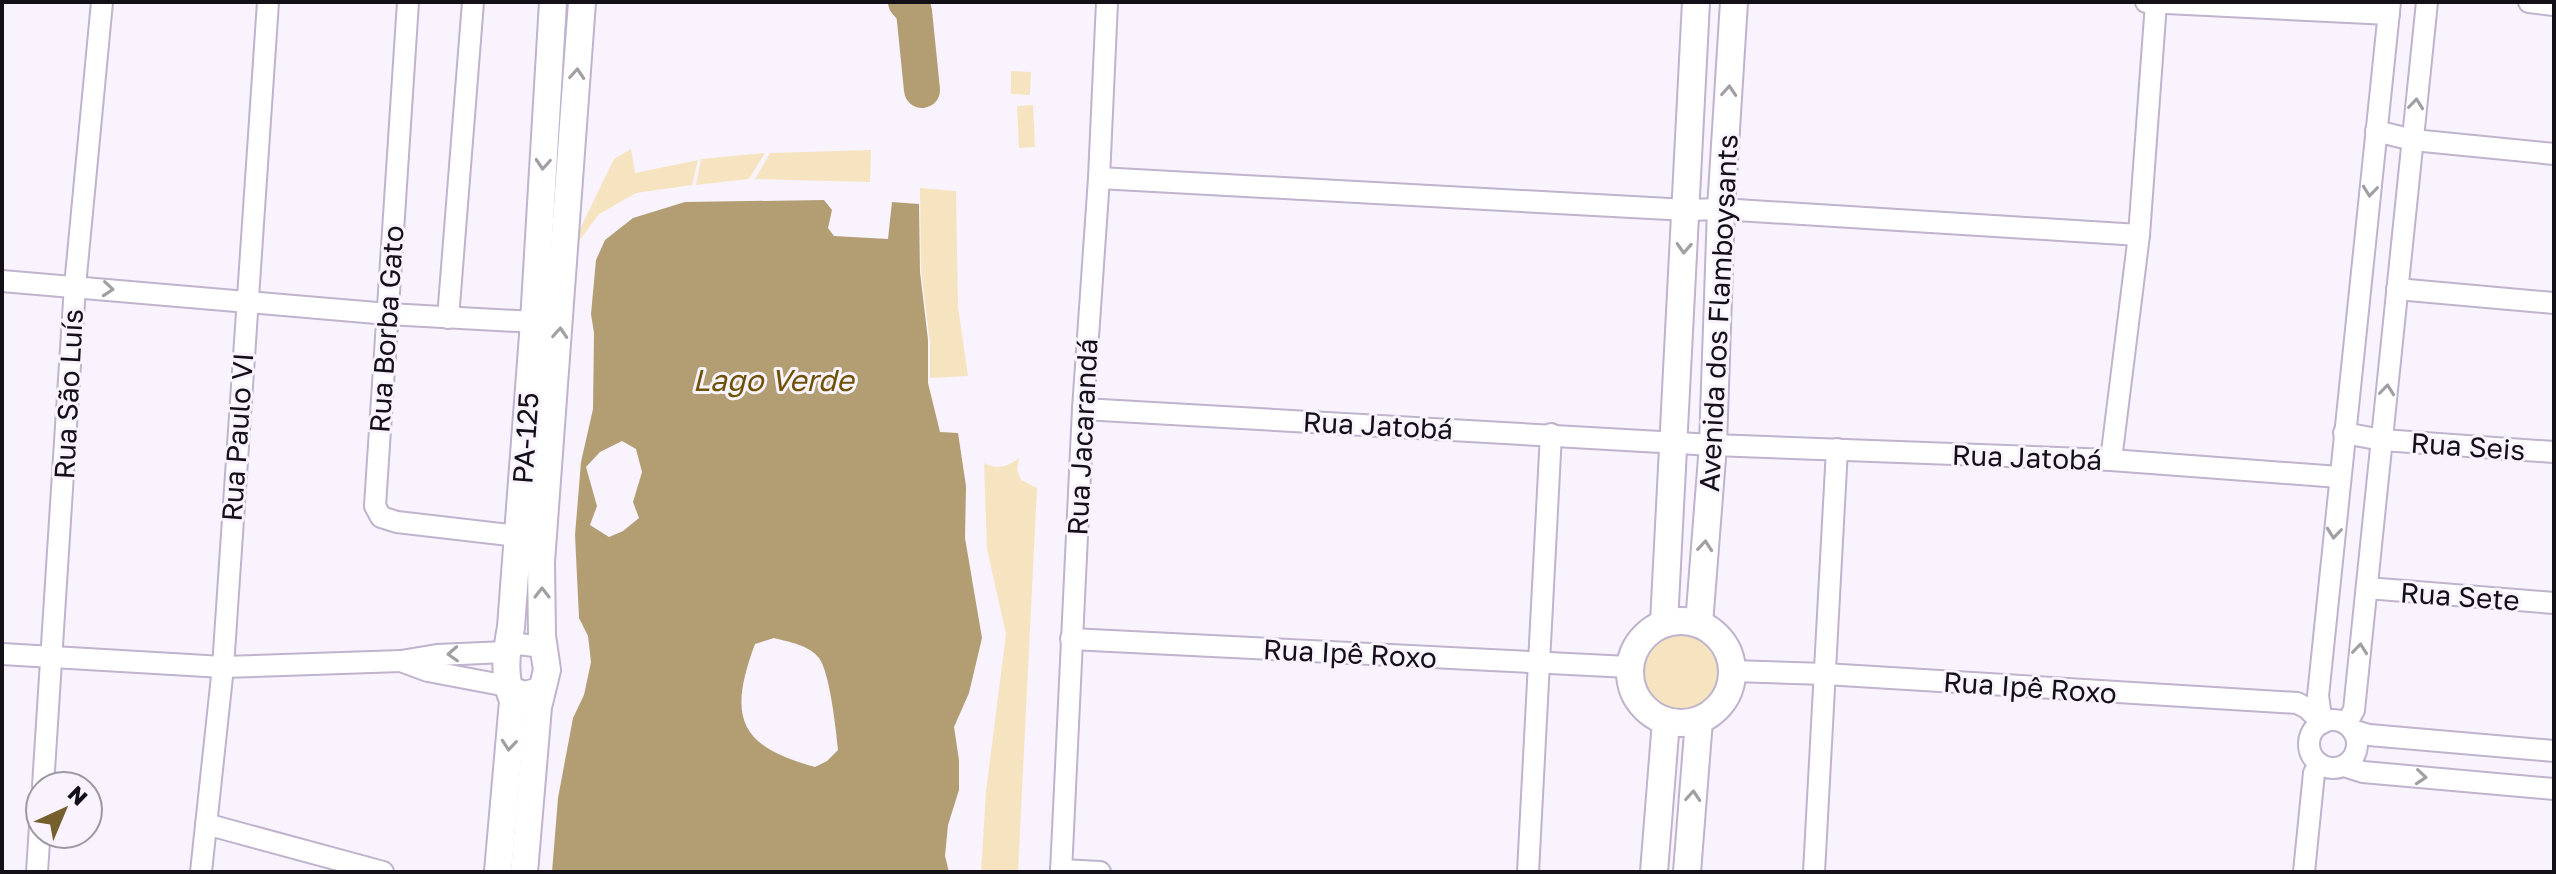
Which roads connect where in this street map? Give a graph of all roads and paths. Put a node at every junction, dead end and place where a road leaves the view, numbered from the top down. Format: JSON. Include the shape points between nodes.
{"nodes":[{"id":1,"x":102,"y":2,"type":"edge"},
{"id":2,"x":268,"y":2,"type":"edge"},
{"id":3,"x":408,"y":2,"type":"edge"},
{"id":4,"x":473,"y":2,"type":"edge"},
{"id":5,"x":553,"y":2,"type":"edge"},
{"id":6,"x":582,"y":2,"type":"edge"},
{"id":7,"x":1107,"y":2,"type":"edge"},
{"id":8,"x":1696,"y":2,"type":"edge"},
{"id":9,"x":1734,"y":2,"type":"edge"},
{"id":10,"x":2146,"y":2,"type":"edge"},
{"id":11,"x":2427,"y":2,"type":"edge"},
{"id":12,"x":2529,"y":2,"type":"edge"},
{"id":13,"x":2156,"y":3,"type":"edge"},
{"id":14,"x":2554,"y":5,"type":"edge"},
{"id":15,"x":2389,"y":8,"type":"edge"},
{"id":16,"x":2376,"y":131,"type":"junction"},
{"id":17,"x":2413,"y":140,"type":"junction"},
{"id":18,"x":2554,"y":154,"type":"edge"},
{"id":19,"x":1099,"y":178,"type":"junction"},
{"id":20,"x":1721,"y":209,"type":"junction"},
{"id":21,"x":1687,"y":210,"type":"junction"},
{"id":22,"x":2139,"y":235,"type":"junction"},
{"id":23,"x":2,"y":281,"type":"edge"},
{"id":24,"x":75,"y":286,"type":"junction"},
{"id":25,"x":2397,"y":289,"type":"junction"},
{"id":26,"x":246,"y":300,"type":"junction"},
{"id":27,"x":2554,"y":303,"type":"edge"},
{"id":28,"x":388,"y":314,"type":"junction"},
{"id":29,"x":448,"y":318,"type":"junction"},
{"id":30,"x":534,"y":322,"type":"junction"},
{"id":31,"x":1083,"y":409,"type":"junction"},
{"id":32,"x":2344,"y":433,"type":"junction"},
{"id":33,"x":1551,"y":434,"type":"junction"},
{"id":34,"x":2382,"y":440,"type":"junction"},
{"id":35,"x":1673,"y":441,"type":"junction"},
{"id":36,"x":1713,"y":445,"type":"junction"},
{"id":37,"x":1837,"y":449,"type":"junction"},
{"id":38,"x":2554,"y":452,"type":"edge"},
{"id":39,"x":2111,"y":460,"type":"junction"},
{"id":40,"x":2339,"y":477,"type":"junction"},
{"id":41,"x":517,"y":536,"type":"junction"},
{"id":42,"x":2367,"y":588,"type":"junction"},
{"id":43,"x":2554,"y":603,"type":"edge"},
{"id":44,"x":1664,"y":623,"type":"junction"},
{"id":45,"x":1699,"y":624,"type":"junction"},
{"id":46,"x":1071,"y":639,"type":"junction"},
{"id":47,"x":506,"y":652,"type":"junction"},
{"id":48,"x":544,"y":652,"type":"junction"},
{"id":49,"x":2,"y":654,"type":"edge"},
{"id":50,"x":52,"y":658,"type":"junction"},
{"id":51,"x":401,"y":661,"type":"junction"},
{"id":52,"x":1539,"y":663,"type":"junction"},
{"id":53,"x":223,"y":667,"type":"junction"},
{"id":54,"x":1629,"y":667,"type":"junction"},
{"id":55,"x":1732,"y":671,"type":"junction"},
{"id":56,"x":1825,"y":674,"type":"junction"},
{"id":57,"x":507,"y":686,"type":"junction"},
{"id":58,"x":543,"y":687,"type":"junction"},
{"id":59,"x":1699,"y":720,"type":"junction"},
{"id":60,"x":1666,"y":721,"type":"junction"},
{"id":61,"x":2322,"y":723,"type":"junction"},
{"id":62,"x":2349,"y":727,"type":"junction"},
{"id":63,"x":2554,"y":751,"type":"edge"},
{"id":64,"x":2320,"y":764,"type":"junction"},
{"id":65,"x":2344,"y":766,"type":"junction"},
{"id":66,"x":44,"y":770,"type":"edge"},
{"id":67,"x":2554,"y":789,"type":"edge"},
{"id":68,"x":206,"y":824,"type":"junction"},
{"id":69,"x":38,"y":850,"type":"edge"},
{"id":70,"x":1061,"y":871,"type":"edge"},
{"id":71,"x":37,"y":872,"type":"edge"},
{"id":72,"x":201,"y":872,"type":"edge"},
{"id":73,"x":383,"y":872,"type":"edge"},
{"id":74,"x":498,"y":872,"type":"edge"},
{"id":75,"x":524,"y":872,"type":"edge"},
{"id":76,"x":1100,"y":872,"type":"edge"},
{"id":77,"x":1528,"y":872,"type":"edge"},
{"id":78,"x":1654,"y":872,"type":"edge"},
{"id":79,"x":1687,"y":872,"type":"edge"},
{"id":80,"x":1814,"y":872,"type":"edge"},
{"id":81,"x":2304,"y":872,"type":"edge"}],
"edges":[{"from":1,"to":24,"type":"street","name":"Rua São Luís"},
{"from":2,"to":26,"type":"street","name":"Rua Paulo VI"},
{"from":3,"to":28,"type":"street","name":"Rua Borba Gato"},
{"from":4,"to":29,"type":"street"},
{"from":5,"to":30,"type":"street","name":"PA-125","number":"PA-125","one_way":true},
{"from":48,"to":6,"type":"street","name":"PA-125","number":"PA-125","one_way":true,"via":[[541,562]]},
{"from":7,"to":19,"type":"street","name":"Rua Jacarandá"},
{"from":8,"to":21,"type":"street","name":"Avenida dos Flamboysants"},
{"from":20,"to":9,"type":"street","name":"Avenida dos Flamboysants","one_way":true},
{"from":10,"to":13,"type":"street"},
{"from":17,"to":11,"type":"street","one_way":true},
{"from":12,"to":14,"type":"street"},
{"from":13,"to":15,"type":"street"},
{"from":13,"to":22,"type":"street"},
{"from":15,"to":16,"type":"street"},
{"from":16,"to":17,"type":"street"},
{"from":16,"to":32,"type":"street","one_way":true},
{"from":17,"to":18,"type":"street"},
{"from":17,"to":25,"type":"street"},
{"from":19,"to":21,"type":"street"},
{"from":19,"to":31,"type":"street","name":"Rua Jacarandá"},
{"from":20,"to":21,"type":"street"},
{"from":20,"to":22,"type":"street"},
{"from":20,"to":36,"type":"street","name":"Avenida dos Flamboysants"},
{"from":21,"to":35,"type":"street","name":"Avenida dos Flamboysants","one_way":true},
{"from":22,"to":39,"type":"street"},
{"from":23,"to":24,"type":"street"},
{"from":24,"to":26,"type":"street","one_way":true},
{"from":24,"to":50,"type":"street","name":"Rua São Luís"},
{"from":25,"to":27,"type":"street"},
{"from":34,"to":25,"type":"street","one_way":true},
{"from":26,"to":28,"type":"street"},
{"from":26,"to":53,"type":"street","name":"Rua Paulo VI"},
{"from":28,"to":29,"type":"street"},
{"from":28,"to":41,"type":"street","name":"Rua Borba Gato","via":[[375,488],[381,517]]},
{"from":29,"to":30,"type":"street"},
{"from":30,"to":41,"type":"street","name":"PA-125","number":"PA-125"},
{"from":31,"to":33,"type":"street","name":"Rua Jatobá"},
{"from":31,"to":46,"type":"street","name":"Rua Jacarandá"},
{"from":32,"to":34,"type":"street","name":"Rua Seis"},
{"from":32,"to":40,"type":"street"},
{"from":33,"to":35,"type":"street","name":"Rua Jatobá"},
{"from":33,"to":52,"type":"street"},
{"from":34,"to":38,"type":"street","name":"Rua Seis"},
{"from":34,"to":42,"type":"street"},
{"from":35,"to":36,"type":"street","name":"Rua Jatobá"},
{"from":35,"to":44,"type":"street","name":"Avenida dos Flamboysants"},
{"from":36,"to":37,"type":"street","name":"Rua Jatobá"},
{"from":45,"to":36,"type":"street","name":"Avenida dos Flamboysants","one_way":true},
{"from":37,"to":39,"type":"street","name":"Rua Jatobá"},
{"from":37,"to":56,"type":"street"},
{"from":39,"to":40,"type":"street","name":"Rua Jatobá"},
{"from":40,"to":61,"type":"street","one_way":true,"via":[[2318,696]]},
{"from":41,"to":47,"type":"street","name":"PA-125","number":"PA-125"},
{"from":42,"to":43,"type":"street","name":"Rua Sete"},
{"from":62,"to":42,"type":"street","one_way":true},
{"from":44,"to":45,"type":"street"},
{"from":44,"to":54,"type":"street","via":[[1635,648]]},
{"from":45,"to":55,"type":"street","via":[[1716,634],[1728,651]]},
{"from":46,"to":52,"type":"street","name":"Rua Ipê Roxo"},
{"from":46,"to":70,"type":"street","name":"Rua Jacarandá"},
{"from":47,"to":48,"type":"street","via":[[527,644]]},
{"from":47,"to":51,"type":"street","one_way":true},
{"from":47,"to":57,"type":"street","name":"PA-125","number":"PA-125"},
{"from":48,"to":58,"type":"street","name":"PA-125","number":"PA-125"},
{"from":49,"to":50,"type":"street"},
{"from":50,"to":53,"type":"street"},
{"from":50,"to":66,"type":"street","name":"Rua São Luís"},
{"from":51,"to":53,"type":"street"},
{"from":51,"to":57,"type":"street"},
{"from":52,"to":54,"type":"street","name":"Rua Ipê Roxo"},
{"from":52,"to":77,"type":"street"},
{"from":53,"to":68,"type":"street","name":"Rua Paulo VI"},
{"from":54,"to":60,"type":"street","via":[[1638,701]]},
{"from":55,"to":56,"type":"street","name":"Rua Ipê Roxo"},
{"from":55,"to":59,"type":"street","via":[[1723,701]]},
{"from":56,"to":61,"type":"street","name":"Rua Ipê Roxo","via":[[2297,703]]},
{"from":56,"to":80,"type":"street"},
{"from":57,"to":58,"type":"street","via":[[525,692]]},
{"from":57,"to":74,"type":"street","name":"PA-125","number":"PA-125","one_way":true,"via":[[513,701]]},
{"from":58,"to":75,"type":"street","name":"PA-125","number":"PA-125"},
{"from":59,"to":60,"type":"street"},
{"from":79,"to":59,"type":"street","one_way":true},
{"from":60,"to":78,"type":"street"},
{"from":61,"to":62,"type":"street"},
{"from":61,"to":64,"type":"street","via":[[2309,743]]},
{"from":62,"to":63,"type":"street","via":[[2369,735]]},
{"from":62,"to":65,"type":"street","via":[[2356,737],[2355,754]]},
{"from":64,"to":65,"type":"street"},
{"from":64,"to":81,"type":"street","via":[[2314,773]]},
{"from":65,"to":67,"type":"street","one_way":true},
{"from":68,"to":72,"type":"street","name":"Rua Paulo VI"},
{"from":68,"to":73,"type":"street"},
{"from":69,"to":71,"type":"street"},
{"from":70,"to":76,"type":"street"}]}
